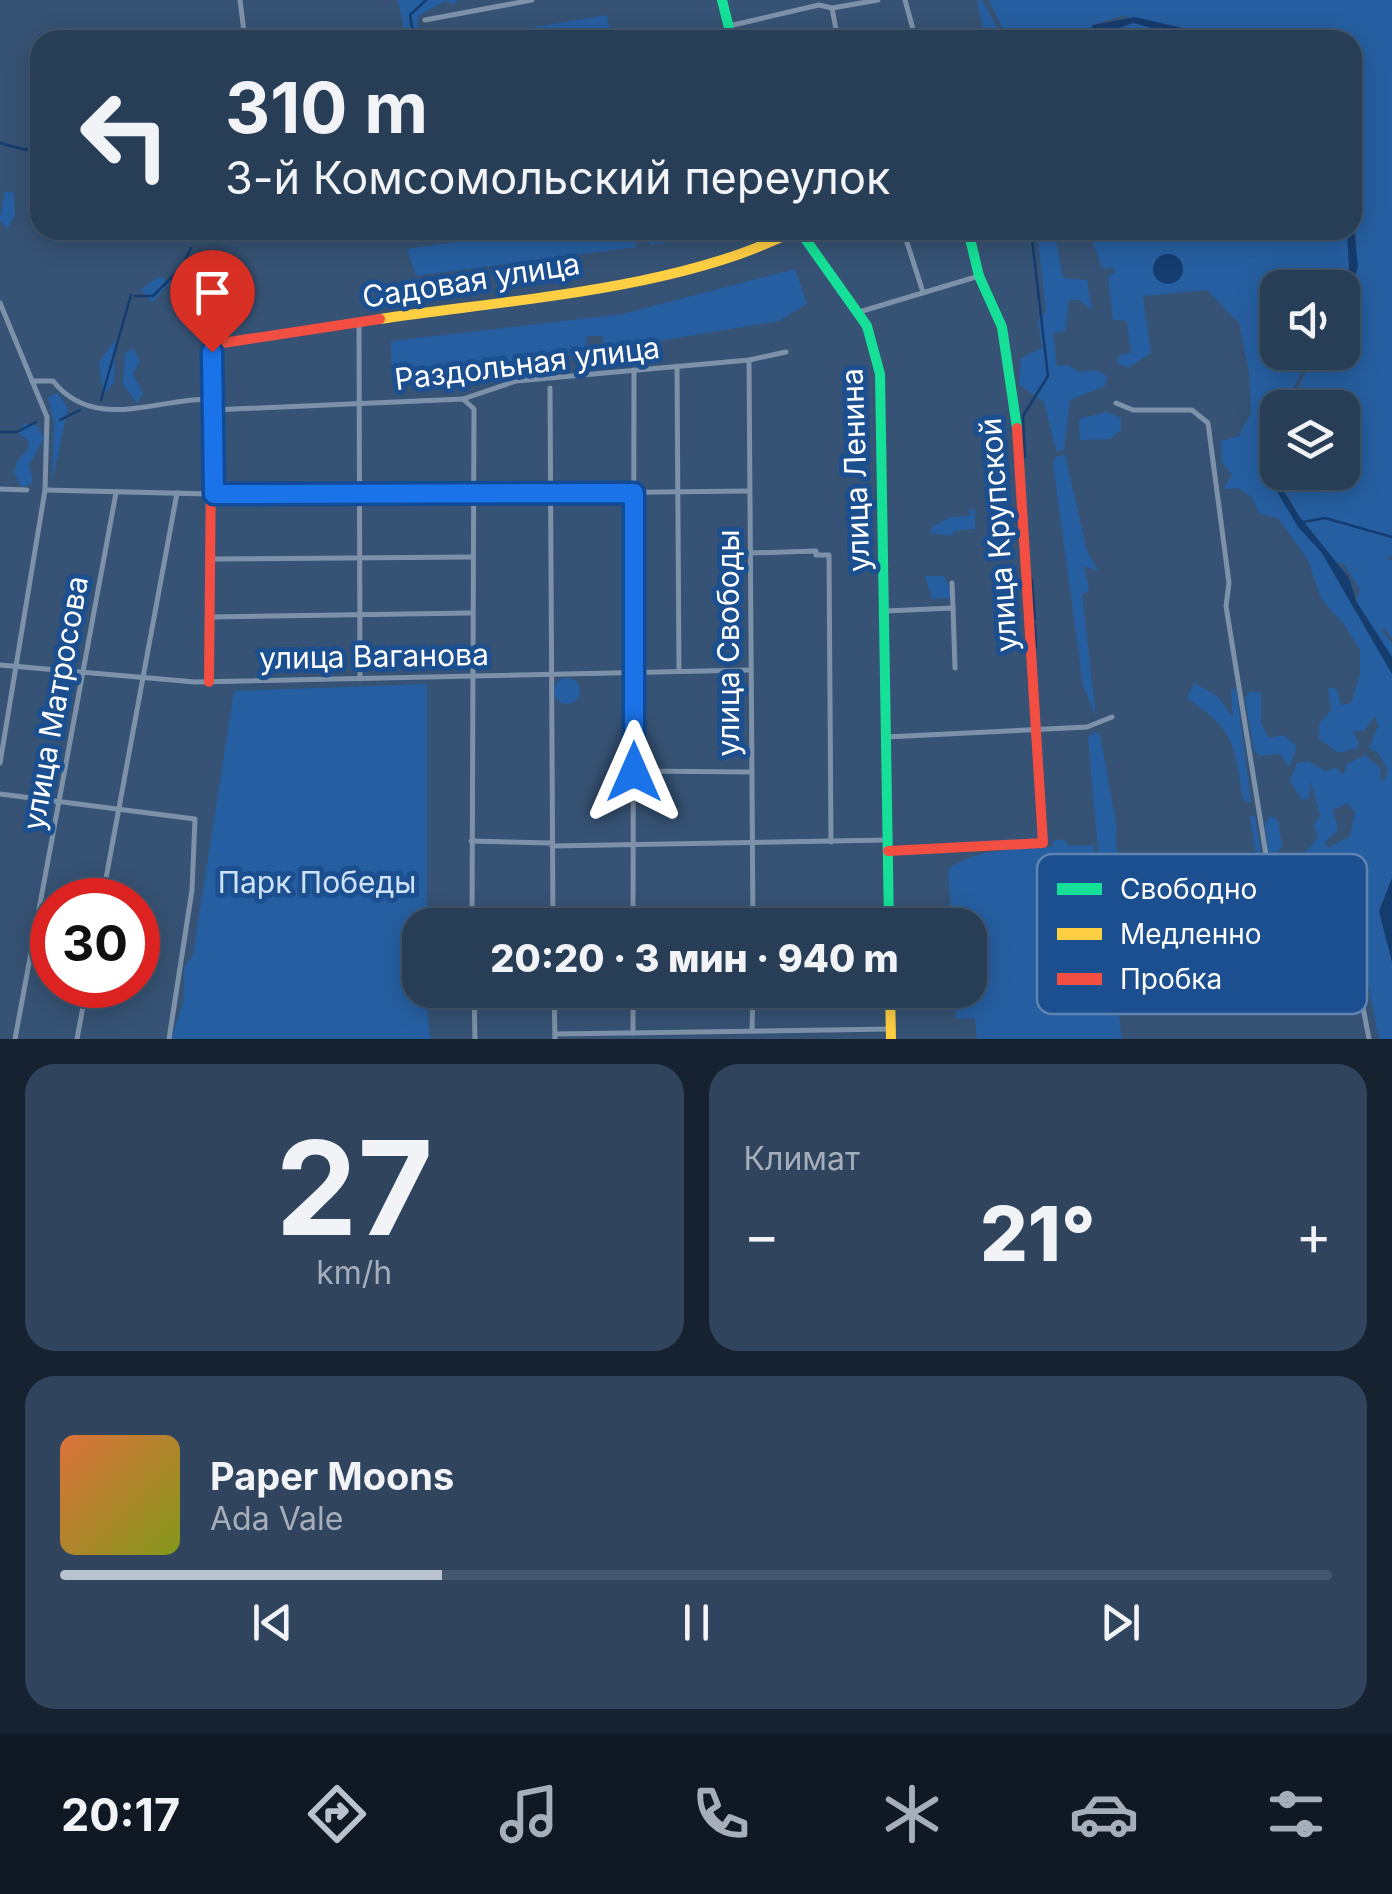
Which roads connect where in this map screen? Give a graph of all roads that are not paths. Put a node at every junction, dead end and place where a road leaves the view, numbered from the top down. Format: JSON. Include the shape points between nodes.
{"nodes":[{"id":1,"x":240,"y":0,"type":"edge"},
{"id":2,"x":532,"y":0,"type":"edge"},
{"id":3,"x":722,"y":0,"type":"edge"},
{"id":4,"x":878,"y":0,"type":"edge"},
{"id":5,"x":905,"y":0,"type":"edge"},
{"id":6,"x":832,"y":8,"type":"junction"},
{"id":7,"x":425,"y":20,"type":"dead end"},
{"id":8,"x":728,"y":26,"type":"junction"},
{"id":9,"x":244,"y":30,"type":"edge"},
{"id":10,"x":729,"y":30,"type":"edge"},
{"id":11,"x":836,"y":30,"type":"edge"},
{"id":12,"x":913,"y":30,"type":"edge"},
{"id":13,"x":778,"y":240,"type":"edge"},
{"id":14,"x":805,"y":240,"type":"edge"},
{"id":15,"x":906,"y":240,"type":"edge"},
{"id":16,"x":970,"y":240,"type":"edge"},
{"id":17,"x":979,"y":276,"type":"junction"},
{"id":18,"x":922,"y":290,"type":"junction"},
{"id":19,"x":0,"y":303,"type":"edge"},
{"id":20,"x":859,"y":312,"type":"junction"},
{"id":21,"x":359,"y":322,"type":"junction"},
{"id":22,"x":786,"y":352,"type":"dead end"},
{"id":23,"x":749,"y":360,"type":"junction"},
{"id":24,"x":677,"y":366,"type":"junction"},
{"id":25,"x":634,"y":370,"type":"junction"},
{"id":26,"x":32,"y":382,"type":"junction"},
{"id":27,"x":550,"y":388,"type":"dead end"},
{"id":28,"x":463,"y":399,"type":"junction"},
{"id":29,"x":1116,"y":403,"type":"dead end"},
{"id":30,"x":212,"y":404,"type":"junction"},
{"id":31,"x":358,"y":405,"type":"junction"},
{"id":32,"x":0,"y":488,"type":"edge"},
{"id":33,"x":26,"y":490,"type":"dead end"},
{"id":34,"x":45,"y":490,"type":"junction"},
{"id":35,"x":678,"y":490,"type":"junction"},
{"id":36,"x":749,"y":490,"type":"junction"},
{"id":37,"x":116,"y":493,"type":"junction"},
{"id":38,"x":634,"y":493,"type":"junction"},
{"id":39,"x":177,"y":494,"type":"junction"},
{"id":40,"x":214,"y":494,"type":"junction"},
{"id":41,"x":361,"y":494,"type":"junction"},
{"id":42,"x":471,"y":494,"type":"junction"},
{"id":43,"x":553,"y":494,"type":"junction"},
{"id":44,"x":750,"y":552,"type":"junction"},
{"id":45,"x":470,"y":557,"type":"junction"},
{"id":46,"x":212,"y":558,"type":"junction"},
{"id":47,"x":360,"y":559,"type":"junction"},
{"id":48,"x":952,"y":583,"type":"dead end"},
{"id":49,"x":953,"y":608,"type":"junction"},
{"id":50,"x":884,"y":611,"type":"junction"},
{"id":51,"x":471,"y":613,"type":"junction"},
{"id":52,"x":360,"y":616,"type":"junction"},
{"id":53,"x":210,"y":617,"type":"junction"},
{"id":54,"x":0,"y":665,"type":"edge"},
{"id":55,"x":16,"y":666,"type":"junction"},
{"id":56,"x":955,"y":668,"type":"dead end"},
{"id":57,"x":678,"y":670,"type":"junction"},
{"id":58,"x":750,"y":670,"type":"junction"},
{"id":59,"x":635,"y":671,"type":"junction"},
{"id":60,"x":83,"y":673,"type":"junction"},
{"id":61,"x":551,"y":673,"type":"junction"},
{"id":62,"x":470,"y":676,"type":"junction"},
{"id":63,"x":144,"y":678,"type":"junction"},
{"id":64,"x":360,"y":679,"type":"junction"},
{"id":65,"x":209,"y":682,"type":"junction"},
{"id":66,"x":1112,"y":717,"type":"dead end"},
{"id":67,"x":1036,"y":727,"type":"junction"},
{"id":68,"x":886,"y":737,"type":"junction"},
{"id":69,"x":0,"y":762,"type":"edge"},
{"id":70,"x":634,"y":772,"type":"junction"},
{"id":71,"x":751,"y":772,"type":"junction"},
{"id":72,"x":0,"y":794,"type":"edge"},
{"id":73,"x":60,"y":801,"type":"junction"},
{"id":74,"x":119,"y":808,"type":"junction"},
{"id":75,"x":471,"y":841,"type":"junction"},
{"id":76,"x":753,"y":842,"type":"junction"},
{"id":77,"x":830,"y":842,"type":"junction"},
{"id":78,"x":552,"y":844,"type":"junction"},
{"id":79,"x":632,"y":846,"type":"junction"},
{"id":80,"x":888,"y":846,"type":"junction"},
{"id":81,"x":1265,"y":854,"type":"edge"},
{"id":82,"x":106,"y":878,"type":"edge"},
{"id":83,"x":472,"y":908,"type":"edge"},
{"id":84,"x":553,"y":908,"type":"edge"},
{"id":85,"x":633,"y":908,"type":"edge"},
{"id":86,"x":753,"y":908,"type":"edge"},
{"id":87,"x":890,"y":908,"type":"edge"},
{"id":88,"x":83,"y":1008,"type":"edge"},
{"id":89,"x":475,"y":1008,"type":"edge"},
{"id":90,"x":554,"y":1008,"type":"edge"},
{"id":91,"x":633,"y":1008,"type":"edge"},
{"id":92,"x":753,"y":1008,"type":"edge"},
{"id":93,"x":890,"y":1008,"type":"edge"},
{"id":94,"x":1365,"y":1014,"type":"edge"},
{"id":95,"x":752,"y":1031,"type":"junction"},
{"id":96,"x":633,"y":1033,"type":"junction"},
{"id":97,"x":891,"y":1034,"type":"edge"},
{"id":98,"x":555,"y":1037,"type":"edge"},
{"id":99,"x":15,"y":1039,"type":"edge"},
{"id":100,"x":77,"y":1039,"type":"edge"},
{"id":101,"x":169,"y":1039,"type":"edge"},
{"id":102,"x":476,"y":1039,"type":"edge"},
{"id":103,"x":1370,"y":1039,"type":"edge"}],
"edges":[{"from":1,"to":9,"type":"street"},
{"from":2,"to":7,"type":"street"},
{"from":3,"to":8,"type":"street"},
{"from":4,"to":6,"type":"street"},
{"from":5,"to":12,"type":"street"},
{"from":6,"to":8,"type":"street","via":[[819,5]]},
{"from":6,"to":11,"type":"street"},
{"from":8,"to":10,"type":"street"},
{"from":13,"to":21,"type":"street","name":"Садовая улица","via":[[661,276]]},
{"from":14,"to":20,"type":"street","name":"улица Ленина"},
{"from":15,"to":18,"type":"street"},
{"from":16,"to":17,"type":"street","name":"улица Крупской"},
{"from":17,"to":18,"type":"street"},
{"from":17,"to":67,"type":"street","name":"улица Крупской","via":[[1002,327],[1022,462]]},
{"from":18,"to":20,"type":"street"},
{"from":19,"to":26,"type":"street"},
{"from":20,"to":50,"type":"street","name":"улица Ленина","via":[[873,341],[882,396]]},
{"from":21,"to":30,"type":"street","name":"Садовая улица","via":[[223,340],[212,352]]},
{"from":21,"to":31,"type":"street"},
{"from":22,"to":23,"type":"street","name":"Раздольная улица"},
{"from":23,"to":24,"type":"street","name":"Раздольная улица"},
{"from":23,"to":36,"type":"street","name":"улица Свободы"},
{"from":24,"to":25,"type":"street","name":"Раздольная улица"},
{"from":24,"to":35,"type":"street"},
{"from":25,"to":28,"type":"street","name":"Раздольная улица","via":[[516,381]]},
{"from":25,"to":38,"type":"street"},
{"from":26,"to":30,"type":"street","name":"Раздольная улица","via":[[53,380],[69,400],[103,410]]},
{"from":26,"to":34,"type":"street","via":[[48,422]]},
{"from":27,"to":43,"type":"street"},
{"from":28,"to":31,"type":"street","name":"Раздольная улица"},
{"from":28,"to":42,"type":"street","via":[[474,409]]},
{"from":29,"to":81,"type":"street","via":[[1132,410],[1192,410],[1208,424],[1229,582],[1226,606]]},
{"from":30,"to":31,"type":"street","name":"Раздольная улица"},
{"from":30,"to":40,"type":"street"},
{"from":31,"to":41,"type":"street"},
{"from":32,"to":33,"type":"street"},
{"from":34,"to":37,"type":"street"},
{"from":34,"to":55,"type":"street"},
{"from":35,"to":36,"type":"street"},
{"from":35,"to":38,"type":"street"},
{"from":35,"to":57,"type":"street"},
{"from":36,"to":44,"type":"street","name":"улица Свободы"},
{"from":37,"to":39,"type":"street"},
{"from":37,"to":60,"type":"street","name":"улица Матросова"},
{"from":38,"to":43,"type":"street"},
{"from":38,"to":59,"type":"street"},
{"from":39,"to":40,"type":"street"},
{"from":39,"to":63,"type":"street"},
{"from":40,"to":41,"type":"street"},
{"from":40,"to":46,"type":"street"},
{"from":41,"to":42,"type":"street"},
{"from":41,"to":47,"type":"street"},
{"from":42,"to":43,"type":"street"},
{"from":42,"to":45,"type":"street"},
{"from":43,"to":61,"type":"street"},
{"from":44,"to":58,"type":"street","name":"улица Свободы"},
{"from":44,"to":77,"type":"street","via":[[829,555]]},
{"from":45,"to":47,"type":"street"},
{"from":45,"to":51,"type":"street"},
{"from":46,"to":47,"type":"street"},
{"from":46,"to":53,"type":"street"},
{"from":47,"to":52,"type":"street"},
{"from":48,"to":49,"type":"street"},
{"from":49,"to":50,"type":"street","name":"улица Ленина"},
{"from":49,"to":56,"type":"street"},
{"from":50,"to":68,"type":"street","name":"улица Ленина"},
{"from":51,"to":52,"type":"street"},
{"from":51,"to":62,"type":"street"},
{"from":52,"to":53,"type":"street"},
{"from":52,"to":64,"type":"street"},
{"from":53,"to":65,"type":"street"},
{"from":54,"to":55,"type":"street","name":"улица Ваганова"},
{"from":55,"to":60,"type":"street","name":"улица Ваганова"},
{"from":55,"to":69,"type":"street"},
{"from":57,"to":58,"type":"street","name":"улица Ваганова"},
{"from":57,"to":59,"type":"street","name":"улица Ваганова"},
{"from":58,"to":71,"type":"street","name":"улица Свободы"},
{"from":59,"to":61,"type":"street","name":"улица Ваганова"},
{"from":59,"to":70,"type":"street"},
{"from":60,"to":63,"type":"street","name":"улица Ваганова"},
{"from":60,"to":73,"type":"street","name":"улица Матросова"},
{"from":61,"to":62,"type":"street","name":"улица Ваганова"},
{"from":61,"to":78,"type":"street"},
{"from":62,"to":64,"type":"street","name":"улица Ваганова"},
{"from":62,"to":75,"type":"street"},
{"from":63,"to":65,"type":"street","name":"улица Ваганова"},
{"from":63,"to":74,"type":"street"},
{"from":64,"to":65,"type":"street","name":"улица Ваганова"},
{"from":66,"to":67,"type":"street","via":[[1087,727]]},
{"from":67,"to":68,"type":"street"},
{"from":67,"to":80,"type":"street","name":"улица Крупской","via":[[1043,843]]},
{"from":68,"to":80,"type":"street","name":"улица Ленина"},
{"from":70,"to":71,"type":"street"},
{"from":70,"to":79,"type":"street"},
{"from":71,"to":76,"type":"street","name":"улица Свободы"},
{"from":72,"to":73,"type":"street"},
{"from":73,"to":74,"type":"street"},
{"from":73,"to":99,"type":"street","name":"улица Матросова"},
{"from":74,"to":82,"type":"street"},
{"from":74,"to":101,"type":"street","via":[[194,819],[192,890]]},
{"from":75,"to":78,"type":"street"},
{"from":75,"to":83,"type":"street"},
{"from":76,"to":77,"type":"street"},
{"from":76,"to":79,"type":"street"},
{"from":76,"to":86,"type":"street","name":"улица Свободы"},
{"from":77,"to":80,"type":"street"},
{"from":78,"to":79,"type":"street"},
{"from":78,"to":84,"type":"street"},
{"from":79,"to":85,"type":"street"},
{"from":80,"to":87,"type":"street","name":"улица Ленина"},
{"from":88,"to":100,"type":"street"},
{"from":89,"to":102,"type":"street"},
{"from":90,"to":98,"type":"street"},
{"from":91,"to":96,"type":"street"},
{"from":92,"to":95,"type":"street"},
{"from":93,"to":97,"type":"street"},
{"from":94,"to":103,"type":"street"},
{"from":95,"to":96,"type":"street"},
{"from":95,"to":97,"type":"street"},
{"from":96,"to":98,"type":"street"}]}
